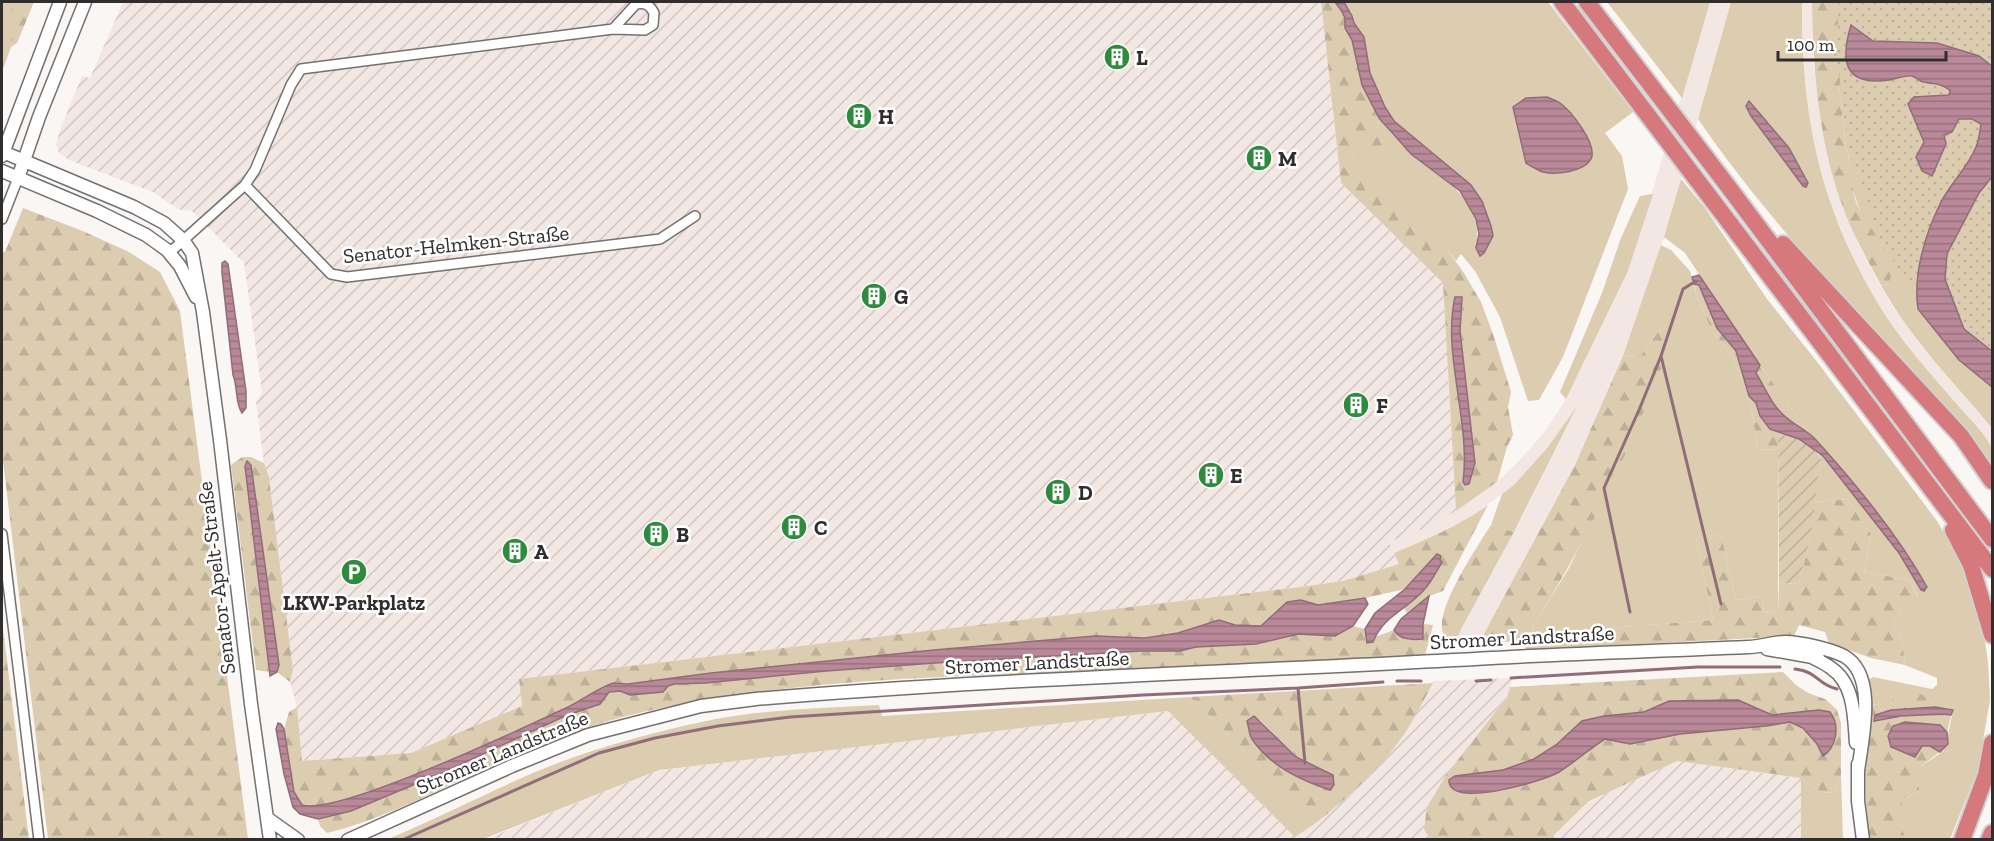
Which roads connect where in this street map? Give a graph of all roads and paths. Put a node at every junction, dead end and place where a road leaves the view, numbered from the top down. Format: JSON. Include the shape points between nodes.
{"nodes":[{"id":1,"x":60,"y":2,"type":"edge"},
{"id":2,"x":85,"y":2,"type":"edge"},
{"id":3,"x":1562,"y":2,"type":"edge"},
{"id":4,"x":1587,"y":2,"type":"edge"},
{"id":5,"x":613,"y":29,"type":"dead end"},
{"id":6,"x":2,"y":154,"type":"edge"},
{"id":7,"x":24,"y":160,"type":"junction"},
{"id":8,"x":2,"y":171,"type":"edge"},
{"id":9,"x":18,"y":178,"type":"junction"},
{"id":10,"x":1724,"y":181,"type":"junction"},
{"id":11,"x":245,"y":185,"type":"junction"},
{"id":12,"x":695,"y":216,"type":"dead end"},
{"id":13,"x":2,"y":219,"type":"edge"},
{"id":14,"x":183,"y":240,"type":"junction"},
{"id":15,"x":169,"y":253,"type":"junction"},
{"id":16,"x":203,"y":312,"type":"junction"},
{"id":17,"x":1917,"y":470,"type":"junction"},
{"id":18,"x":1992,"y":481,"type":"edge"},
{"id":19,"x":2,"y":534,"type":"edge"},
{"id":20,"x":1992,"y":539,"type":"edge"},
{"id":21,"x":1992,"y":569,"type":"edge"},
{"id":22,"x":1992,"y":635,"type":"edge"},
{"id":23,"x":1753,"y":647,"type":"junction"},
{"id":24,"x":1810,"y":656,"type":"junction"},
{"id":25,"x":1856,"y":668,"type":"junction"},
{"id":26,"x":1992,"y":743,"type":"edge"},
{"id":27,"x":1858,"y":771,"type":"junction"},
{"id":28,"x":267,"y":818,"type":"junction"},
{"id":29,"x":1992,"y":833,"type":"edge"},
{"id":30,"x":39,"y":840,"type":"edge"},
{"id":31,"x":270,"y":840,"type":"edge"},
{"id":32,"x":298,"y":840,"type":"edge"},
{"id":33,"x":348,"y":840,"type":"edge"},
{"id":34,"x":1863,"y":840,"type":"edge"},
{"id":35,"x":1962,"y":840,"type":"edge"},
{"id":36,"x":1989,"y":840,"type":"edge"}],
"edges":[{"from":1,"to":6,"type":"street","name":"Senator-Apelt-Straße"},
{"from":2,"to":7,"type":"street"},
{"from":3,"to":17,"type":"highway"},
{"from":4,"to":10,"type":"highway"},
{"from":5,"to":11,"type":"street","via":[[301,69]]},
{"from":6,"to":7,"type":"street","name":"Senator-Apelt-Straße"},
{"from":7,"to":9,"type":"street"},
{"from":7,"to":14,"type":"street","name":"Senator-Apelt-Straße","via":[[134,207]]},
{"from":8,"to":9,"type":"street","name":"Senator-Apelt-Straße"},
{"from":9,"to":13,"type":"street"},
{"from":9,"to":15,"type":"street","name":"Senator-Apelt-Straße","via":[[120,222]]},
{"from":10,"to":18,"type":"highway","via":[[1961,436]]},
{"from":10,"to":20,"type":"highway"},
{"from":11,"to":12,"type":"street","name":"Senator-Helmken-Straße","via":[[331,273],[347,277],[660,239]]},
{"from":11,"to":14,"type":"street"},
{"from":14,"to":15,"type":"street"},
{"from":14,"to":16,"type":"street","name":"Senator-Apelt-Straße","via":[[192,253]]},
{"from":15,"to":16,"type":"street","name":"Senator-Apelt-Straße","via":[[180,266]]},
{"from":16,"to":28,"type":"street","name":"Senator-Apelt-Straße"},
{"from":17,"to":21,"type":"highway"},
{"from":17,"to":22,"type":"highway","via":[[1971,565]]},
{"from":19,"to":30,"type":"street"},
{"from":23,"to":24,"type":"street","name":"Stromer Landstraße"},
{"from":23,"to":25,"type":"street","name":"Stromer Landstraße","via":[[1786,642],[1824,649],[1846,657]]},
{"from":23,"to":33,"type":"street","name":"Stromer Landstraße","via":[[1108,677],[810,694],[701,706],[588,735]]},
{"from":24,"to":25,"type":"street","name":"Stromer Landstraße"},
{"from":24,"to":27,"type":"street","name":"Stromer Landstraße","via":[[1832,668],[1848,688]]},
{"from":25,"to":27,"type":"street","name":"Stromer Landstraße","via":[[1863,683],[1866,710]]},
{"from":26,"to":35,"type":"highway","via":[[1986,775]]},
{"from":27,"to":34,"type":"street","name":"Stromer Landstraße"},
{"from":28,"to":31,"type":"street","name":"Senator-Apelt-Straße"},
{"from":28,"to":32,"type":"street"},
{"from":29,"to":36,"type":"highway"}]}
